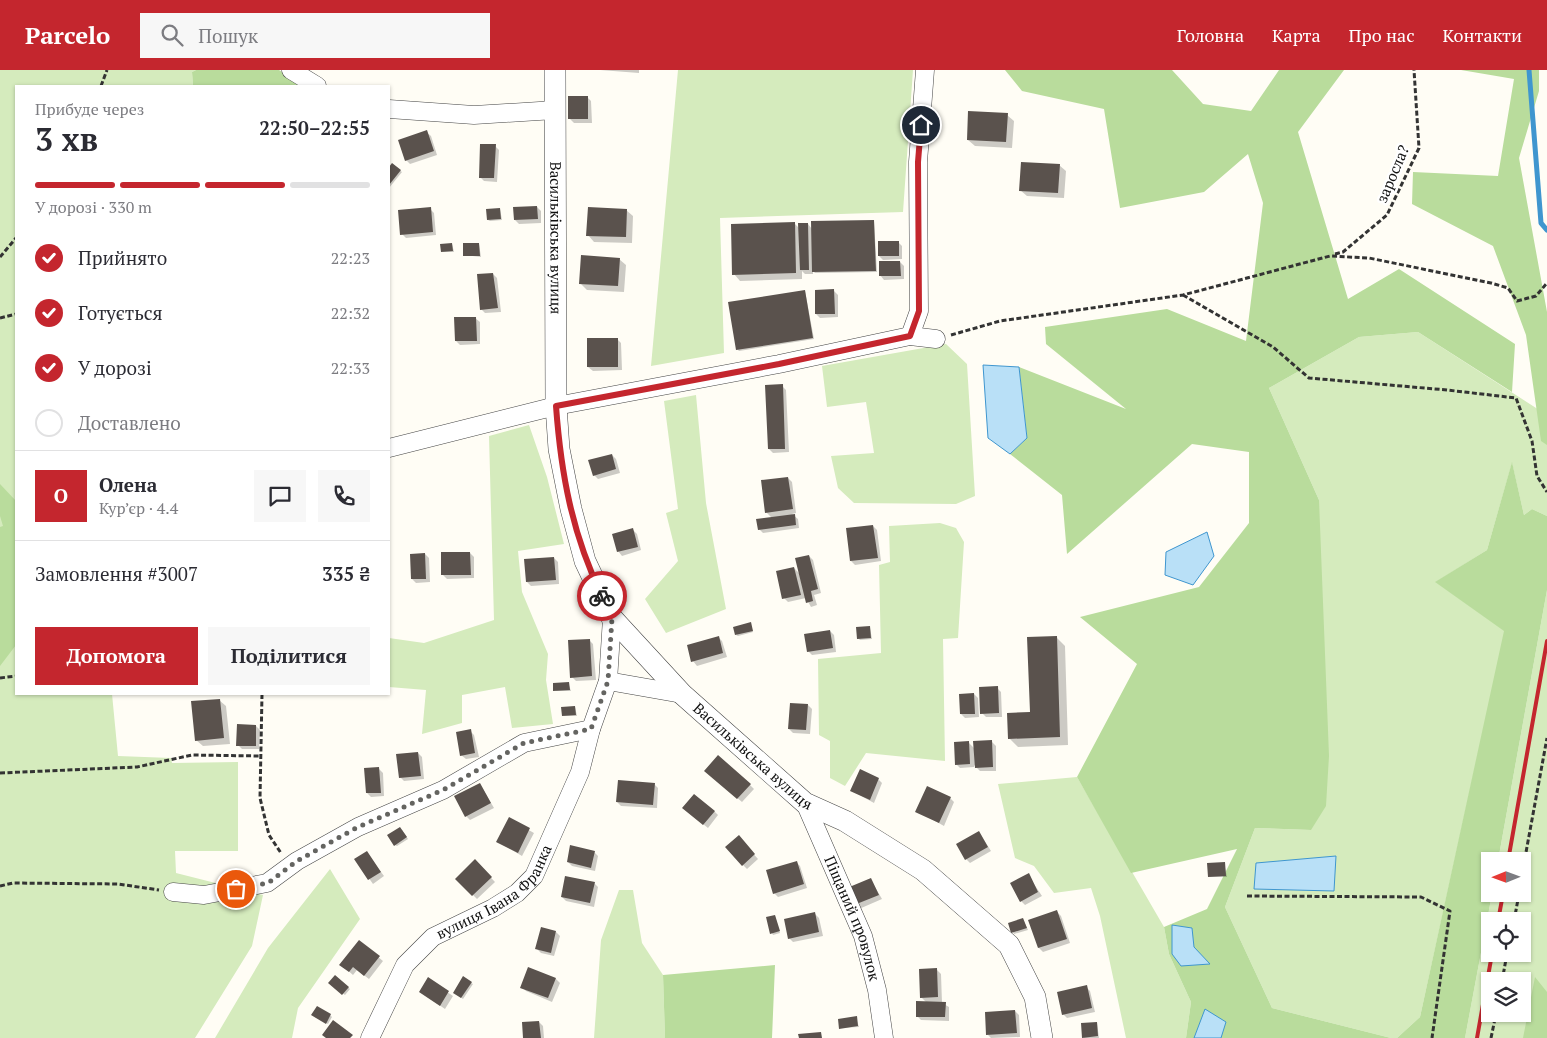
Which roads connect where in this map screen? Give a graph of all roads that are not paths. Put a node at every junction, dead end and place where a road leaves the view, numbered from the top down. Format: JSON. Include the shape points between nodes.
{"nodes":[{"id":1,"x":291,"y":70,"type":"edge"},
{"id":2,"x":555,"y":70,"type":"edge"},
{"id":3,"x":925,"y":70,"type":"edge"},
{"id":4,"x":314,"y":85,"type":"edge"},
{"id":5,"x":390,"y":109,"type":"edge"},
{"id":6,"x":555,"y":110,"type":"junction"},
{"id":7,"x":910,"y":336,"type":"junction"},
{"id":8,"x":936,"y":339,"type":"road end"},
{"id":9,"x":556,"y":406,"type":"junction"},
{"id":10,"x":390,"y":448,"type":"edge"},
{"id":11,"x":612,"y":618,"type":"junction"},
{"id":12,"x":608,"y":681,"type":"junction"},
{"id":13,"x":682,"y":694,"type":"junction"},
{"id":14,"x":591,"y":729,"type":"junction"},
{"id":15,"x":805,"y":802,"type":"junction"},
{"id":16,"x":174,"y":892,"type":"road end"},
{"id":17,"x":370,"y":1038,"type":"edge"},
{"id":18,"x":884,"y":1038,"type":"edge"},
{"id":19,"x":1042,"y":1038,"type":"edge"}],
"edges":[{"from":1,"to":4,"type":"street"},
{"from":2,"to":6,"type":"street","name":"Васильківська вулиця"},
{"from":3,"to":7,"type":"street","via":[[918,162],[919,311]]},
{"from":5,"to":6,"type":"street","via":[[474,115]]},
{"from":6,"to":9,"type":"street","name":"Васильківська вулиця"},
{"from":7,"to":8,"type":"street"},
{"from":7,"to":9,"type":"street"},
{"from":9,"to":10,"type":"street"},
{"from":9,"to":11,"type":"street","name":"Васильківська вулиця","via":[[559,449],[571,509],[585,561]]},
{"from":11,"to":12,"type":"street","name":"вулиця Івана Франка"},
{"from":11,"to":13,"type":"street","name":"Васильківська вулиця"},
{"from":12,"to":13,"type":"street"},
{"from":12,"to":14,"type":"street","name":"вулиця Івана Франка"},
{"from":13,"to":15,"type":"street","name":"Васильківська вулиця"},
{"from":14,"to":16,"type":"street","via":[[524,743],[443,790],[358,827],[297,861],[268,883],[204,895]]},
{"from":14,"to":17,"type":"street","name":"вулиця Івана Франка","via":[[580,772],[534,876],[509,898],[433,937],[405,965]]},
{"from":15,"to":18,"type":"street","name":"Піщаний провулок","via":[[862,936],[877,990]]},
{"from":15,"to":19,"type":"street","name":"Васильківська вулиця","via":[[845,821],[923,870],[1009,945],[1035,997]]}]}
